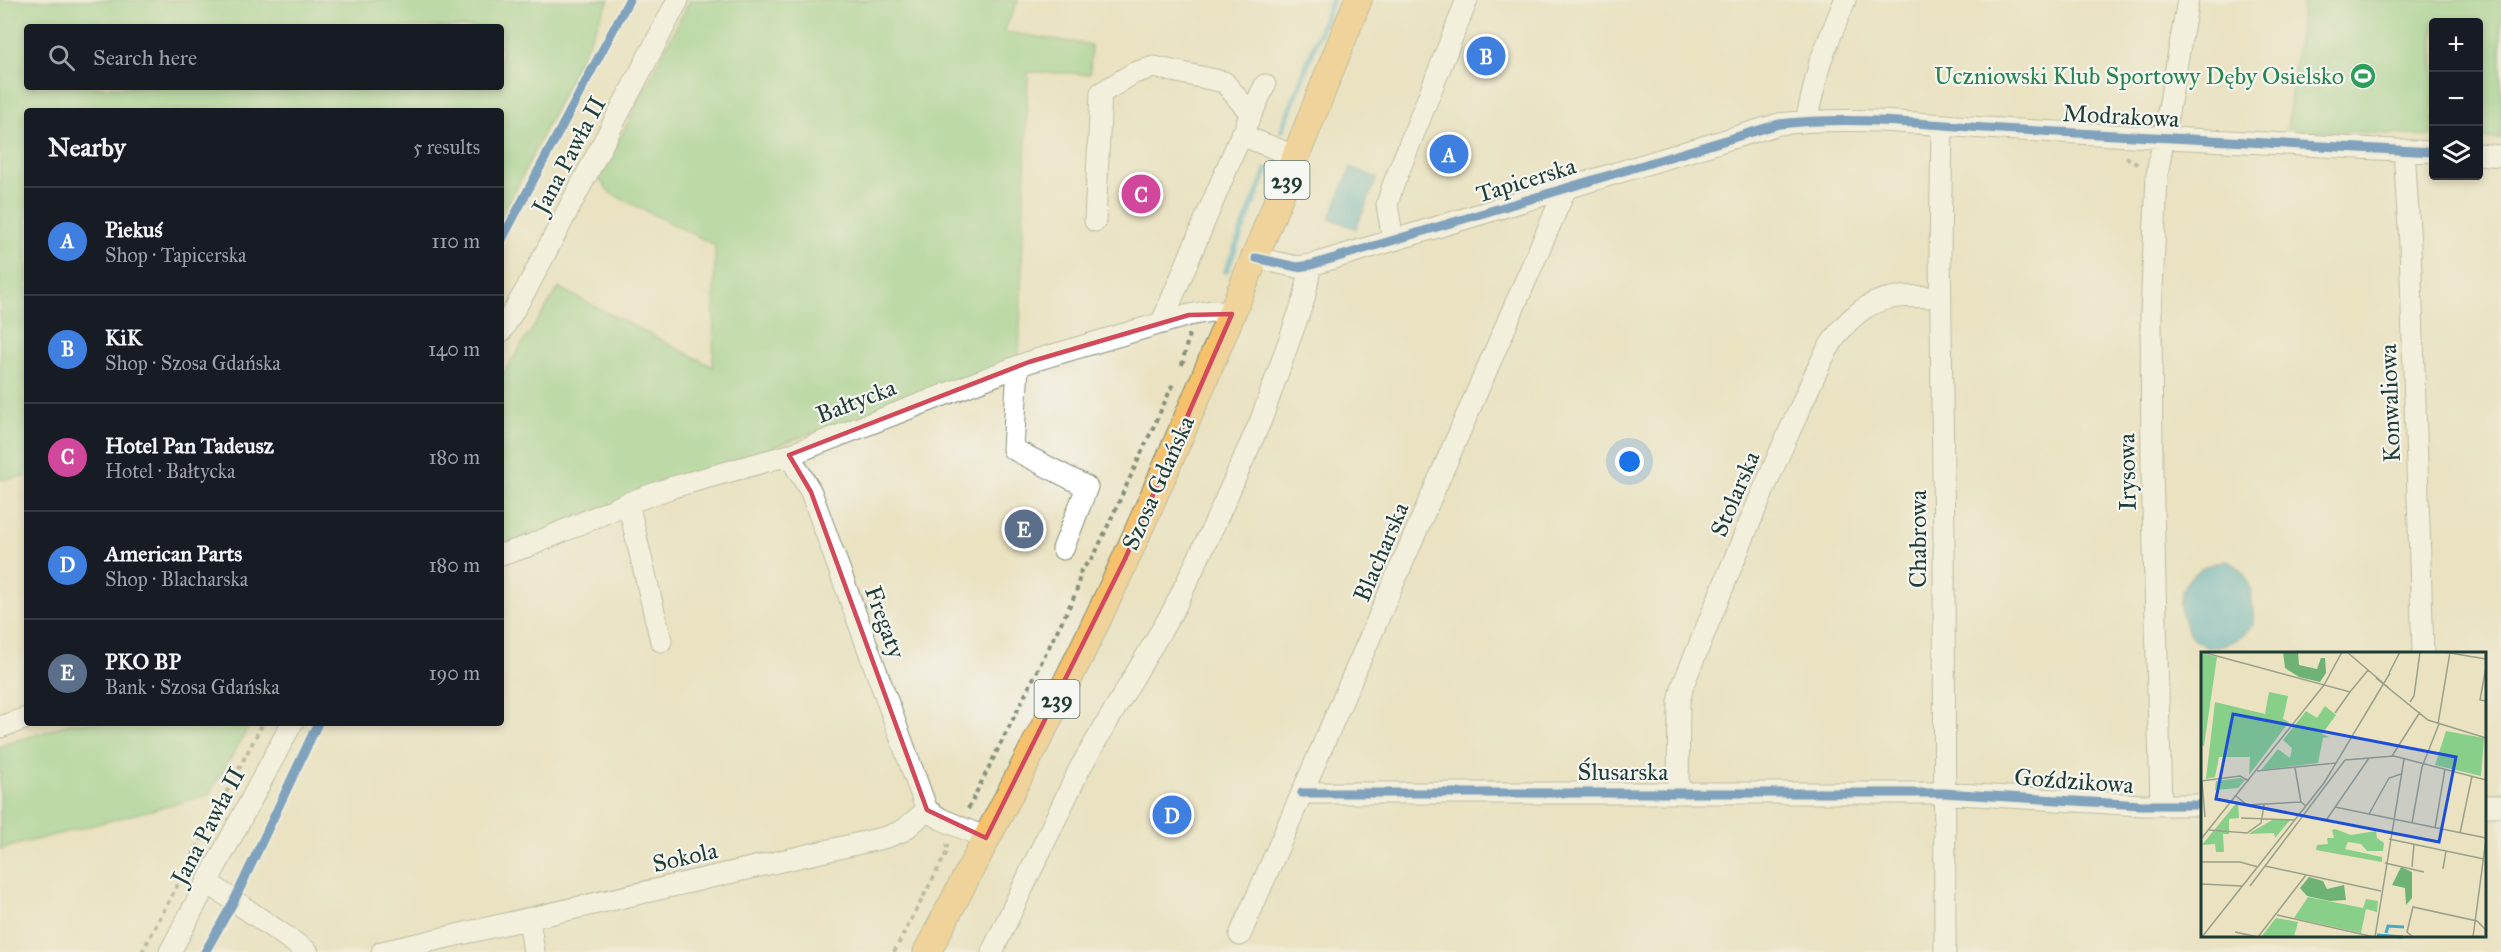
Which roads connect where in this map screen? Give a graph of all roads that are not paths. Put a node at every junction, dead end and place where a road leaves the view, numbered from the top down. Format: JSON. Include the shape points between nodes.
{"nodes":[{"id":1,"x":678,"y":0,"type":"edge"},
{"id":2,"x":1358,"y":0,"type":"edge"},
{"id":3,"x":1467,"y":0,"type":"edge"},
{"id":4,"x":1845,"y":0,"type":"edge"},
{"id":5,"x":2188,"y":0,"type":"edge"},
{"id":6,"x":1265,"y":85,"type":"dead end"},
{"id":7,"x":1251,"y":114,"type":"junction"},
{"id":8,"x":1806,"y":121,"type":"junction"},
{"id":9,"x":1942,"y":126,"type":"junction"},
{"id":10,"x":1241,"y":135,"type":"junction"},
{"id":11,"x":2163,"y":138,"type":"junction"},
{"id":12,"x":2404,"y":150,"type":"junction"},
{"id":13,"x":2429,"y":152,"type":"edge"},
{"id":14,"x":2483,"y":154,"type":"edge"},
{"id":15,"x":2501,"y":156,"type":"edge"},
{"id":16,"x":1297,"y":157,"type":"junction"},
{"id":17,"x":1566,"y":188,"type":"junction"},
{"id":18,"x":1095,"y":221,"type":"dead end"},
{"id":19,"x":1393,"y":240,"type":"junction"},
{"id":20,"x":1256,"y":258,"type":"junction"},
{"id":21,"x":1311,"y":265,"type":"junction"},
{"id":22,"x":1940,"y":297,"type":"junction"},
{"id":23,"x":1232,"y":314,"type":"junction"},
{"id":24,"x":1162,"y":322,"type":"junction"},
{"id":25,"x":504,"y":327,"type":"edge"},
{"id":26,"x":1018,"y":366,"type":"junction"},
{"id":27,"x":789,"y":455,"type":"junction"},
{"id":28,"x":628,"y":503,"type":"junction"},
{"id":29,"x":1063,"y":549,"type":"dead end"},
{"id":30,"x":504,"y":554,"type":"edge"},
{"id":31,"x":661,"y":641,"type":"dead end"},
{"id":32,"x":2423,"y":652,"type":"edge"},
{"id":33,"x":24,"y":719,"type":"edge"},
{"id":34,"x":290,"y":726,"type":"edge"},
{"id":35,"x":0,"y":727,"type":"edge"},
{"id":36,"x":1678,"y":792,"type":"junction"},
{"id":37,"x":1302,"y":793,"type":"junction"},
{"id":38,"x":1943,"y":793,"type":"junction"},
{"id":39,"x":2161,"y":805,"type":"junction"},
{"id":40,"x":2201,"y":805,"type":"edge"},
{"id":41,"x":927,"y":810,"type":"junction"},
{"id":42,"x":986,"y":838,"type":"junction"},
{"id":43,"x":207,"y":882,"type":"junction"},
{"id":44,"x":529,"y":919,"type":"junction"},
{"id":45,"x":1240,"y":935,"type":"dead end"},
{"id":46,"x":170,"y":952,"type":"edge"},
{"id":47,"x":308,"y":952,"type":"edge"},
{"id":48,"x":381,"y":952,"type":"edge"},
{"id":49,"x":534,"y":952,"type":"edge"},
{"id":50,"x":927,"y":952,"type":"edge"},
{"id":51,"x":992,"y":952,"type":"edge"},
{"id":52,"x":1945,"y":952,"type":"edge"}],
"edges":[{"from":1,"to":25,"type":"street","name":"Jana Pawła II"},
{"from":2,"to":16,"type":"main road","name":"Szosa Gdańska","number":"239"},
{"from":3,"to":19,"type":"street","via":[[1392,188],[1387,205]]},
{"from":4,"to":8,"type":"street","via":[[1820,62]]},
{"from":5,"to":11,"type":"street","name":"Irysowa"},
{"from":6,"to":7,"type":"street"},
{"from":7,"to":10,"type":"street"},
{"from":7,"to":18,"type":"street","via":[[1224,82],[1197,74],[1154,68],[1134,73],[1101,93]]},
{"from":8,"to":9,"type":"street","name":"Modrakowa","via":[[1859,119]]},
{"from":8,"to":17,"type":"street","name":"Tapicerska","via":[[1779,124]]},
{"from":9,"to":11,"type":"street","name":"Modrakowa"},
{"from":9,"to":22,"type":"street","name":"Chabrowa"},
{"from":10,"to":16,"type":"street"},
{"from":10,"to":24,"type":"street"},
{"from":11,"to":12,"type":"street","name":"Modrakowa"},
{"from":11,"to":39,"type":"street","name":"Irysowa","via":[[2157,175],[2151,314]]},
{"from":12,"to":13,"type":"street","name":"Modrakowa"},
{"from":12,"to":32,"type":"street","name":"Konwaliowa"},
{"from":14,"to":15,"type":"street"},
{"from":16,"to":20,"type":"main road","name":"Szosa Gdańska","number":"239"},
{"from":17,"to":19,"type":"street","name":"Tapicerska"},
{"from":17,"to":37,"type":"street","name":"Blacharska"},
{"from":19,"to":21,"type":"street","name":"Tapicerska"},
{"from":20,"to":21,"type":"street","name":"Tapicerska","via":[[1297,267]]},
{"from":20,"to":23,"type":"main road","name":"Szosa Gdańska","number":"239"},
{"from":21,"to":51,"type":"street","via":[[1305,299],[1261,420],[1214,525],[1174,609],[1080,768]]},
{"from":22,"to":36,"type":"street","name":"Stolarska","via":[[1881,298],[1858,313],[1833,341],[1769,475],[1683,685],[1679,702]]},
{"from":22,"to":38,"type":"street","name":"Chabrowa"},
{"from":23,"to":24,"type":"street","name":"Bałtycka","via":[[1205,312]]},
{"from":23,"to":42,"type":"main road","name":"Szosa Gdańska","number":"239","via":[[1125,559]]},
{"from":24,"to":26,"type":"street","name":"Bałtycka"},
{"from":26,"to":27,"type":"street","name":"Bałtycka"},
{"from":26,"to":29,"type":"street","via":[[1013,448],[1087,487]]},
{"from":27,"to":28,"type":"street","name":"Bałtycka"},
{"from":27,"to":41,"type":"street","name":"Fregaty","via":[[811,492]]},
{"from":28,"to":30,"type":"street","name":"Bałtycka"},
{"from":28,"to":31,"type":"street"},
{"from":33,"to":35,"type":"street"},
{"from":34,"to":43,"type":"street","name":"Jana Pawła II"},
{"from":36,"to":37,"type":"street","name":"Ślusarska"},
{"from":36,"to":38,"type":"street","name":"Ślusarska"},
{"from":37,"to":45,"type":"street","name":"Blacharska"},
{"from":38,"to":39,"type":"street","name":"Goździkowa"},
{"from":38,"to":52,"type":"street","name":"Chabrowa"},
{"from":39,"to":40,"type":"street","name":"Goździkowa"},
{"from":41,"to":42,"type":"street"},
{"from":41,"to":44,"type":"street","name":"Sokola","via":[[903,830],[887,837]]},
{"from":42,"to":50,"type":"main road","name":"Szosa Gdańska","number":"239"},
{"from":43,"to":46,"type":"street","name":"Jana Pawła II"},
{"from":43,"to":47,"type":"street"},
{"from":44,"to":48,"type":"street","name":"Sokola"},
{"from":44,"to":49,"type":"street"}]}
